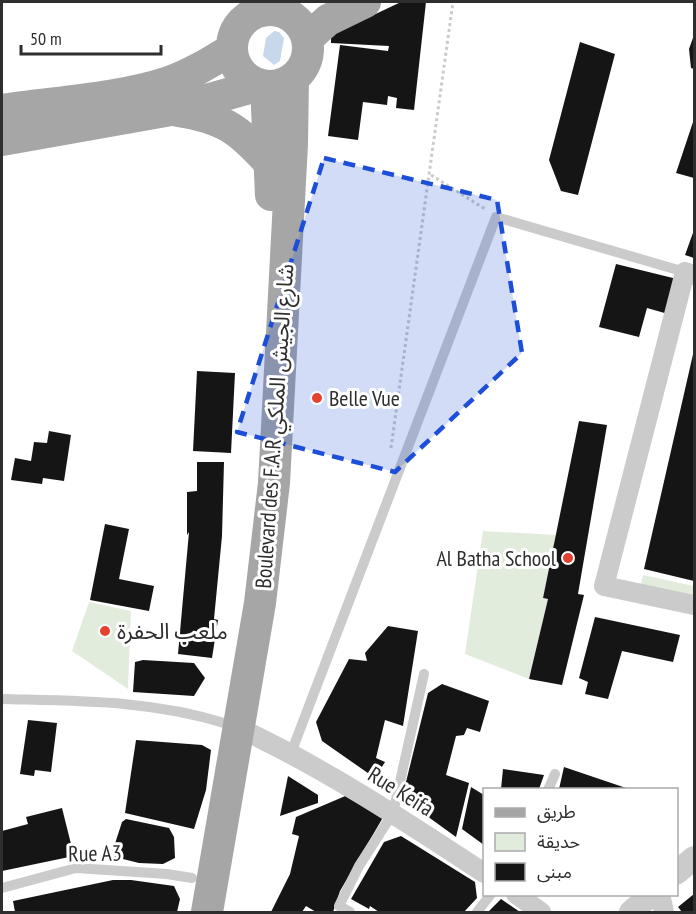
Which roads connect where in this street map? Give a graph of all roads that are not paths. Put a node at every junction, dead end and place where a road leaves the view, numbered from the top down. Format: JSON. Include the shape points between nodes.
{"nodes":[{"id":1,"x":323,"y":2,"type":"edge"},
{"id":2,"x":365,"y":2,"type":"edge"},
{"id":3,"x":282,"y":14,"type":"edge"},
{"id":4,"x":232,"y":49,"type":"junction"},
{"id":5,"x":273,"y":83,"type":"junction"},
{"id":6,"x":2,"y":110,"type":"edge"},
{"id":7,"x":171,"y":110,"type":"junction"},
{"id":8,"x":2,"y":140,"type":"edge"},
{"id":9,"x":270,"y":164,"type":"junction"},
{"id":10,"x":690,"y":273,"type":"edge"},
{"id":11,"x":694,"y":605,"type":"edge"},
{"id":12,"x":424,"y":675,"type":"dead end"},
{"id":13,"x":2,"y":699,"type":"edge"},
{"id":14,"x":232,"y":726,"type":"junction"},
{"id":15,"x":291,"y":753,"type":"junction"},
{"id":16,"x":555,"y":774,"type":"dead end"},
{"id":17,"x":548,"y":788,"type":"edge"},
{"id":18,"x":393,"y":813,"type":"junction"},
{"id":19,"x":694,"y":858,"type":"edge"},
{"id":20,"x":678,"y":871,"type":"edge"},
{"id":21,"x":483,"y":872,"type":"edge"},
{"id":22,"x":192,"y":879,"type":"junction"},
{"id":23,"x":2,"y":888,"type":"edge"},
{"id":24,"x":489,"y":896,"type":"edge"},
{"id":25,"x":519,"y":896,"type":"edge"},
{"id":26,"x":650,"y":896,"type":"edge"},
{"id":27,"x":660,"y":896,"type":"edge"},
{"id":28,"x":185,"y":912,"type":"edge"},
{"id":29,"x":207,"y":912,"type":"edge"},
{"id":30,"x":350,"y":912,"type":"edge"},
{"id":31,"x":477,"y":912,"type":"edge"},
{"id":32,"x":541,"y":912,"type":"edge"},
{"id":33,"x":631,"y":912,"type":"edge"},
{"id":34,"x":664,"y":912,"type":"edge"}],
"edges":[{"from":1,"to":3,"type":"main road"},
{"from":2,"to":3,"type":"main road","via":[[328,20]]},
{"from":3,"to":4,"type":"main road","via":[[237,28]]},
{"from":3,"to":5,"type":"main road","via":[[306,61]]},
{"from":4,"to":5,"type":"main road","via":[[241,72]]},
{"from":4,"to":6,"type":"main road","via":[[164,84]]},
{"from":5,"to":7,"type":"main road"},
{"from":5,"to":9,"type":"main road","name":"Boulevard des F.A.R شارع الجيش الملكي"},
{"from":5,"to":14,"type":"main road","name":"Boulevard des F.A.R شارع الجيش الملكي","via":[[292,144],[274,483],[261,603]]},
{"from":7,"to":8,"type":"main road"},
{"from":7,"to":9,"type":"main road","via":[[224,122],[245,136]]},
{"from":9,"to":14,"type":"main road","name":"Boulevard des F.A.R شارع الجيش الملكي","via":[[267,321]]},
{"from":10,"to":11,"type":"street","via":[[604,586]]},
{"from":10,"to":15,"type":"lane","via":[[496,216]]},
{"from":12,"to":18,"type":"lane"},
{"from":13,"to":14,"type":"lane","via":[[134,703],[192,713]]},
{"from":14,"to":15,"type":"street","name":"Rue Keifa"},
{"from":14,"to":22,"type":"main road","name":"Boulevard des F.A.R شارع الجيش الملكي"},
{"from":14,"to":29,"type":"main road","name":"Boulevard des F.A.R شارع الجيش الملكي"},
{"from":15,"to":18,"type":"street","name":"Rue Keifa"},
{"from":16,"to":17,"type":"lane"},
{"from":18,"to":21,"type":"street","name":"Rue Keifa"},
{"from":18,"to":30,"type":"lane","via":[[339,906]]},
{"from":19,"to":20,"type":"street"},
{"from":22,"to":23,"type":"lane","name":"Rue A3","via":[[76,868]]},
{"from":22,"to":28,"type":"main road","name":"Boulevard des F.A.R شارع الجيش الملكي"},
{"from":24,"to":31,"type":"lane"},
{"from":25,"to":32,"type":"street"},
{"from":26,"to":33,"type":"street"},
{"from":27,"to":34,"type":"street"}]}
